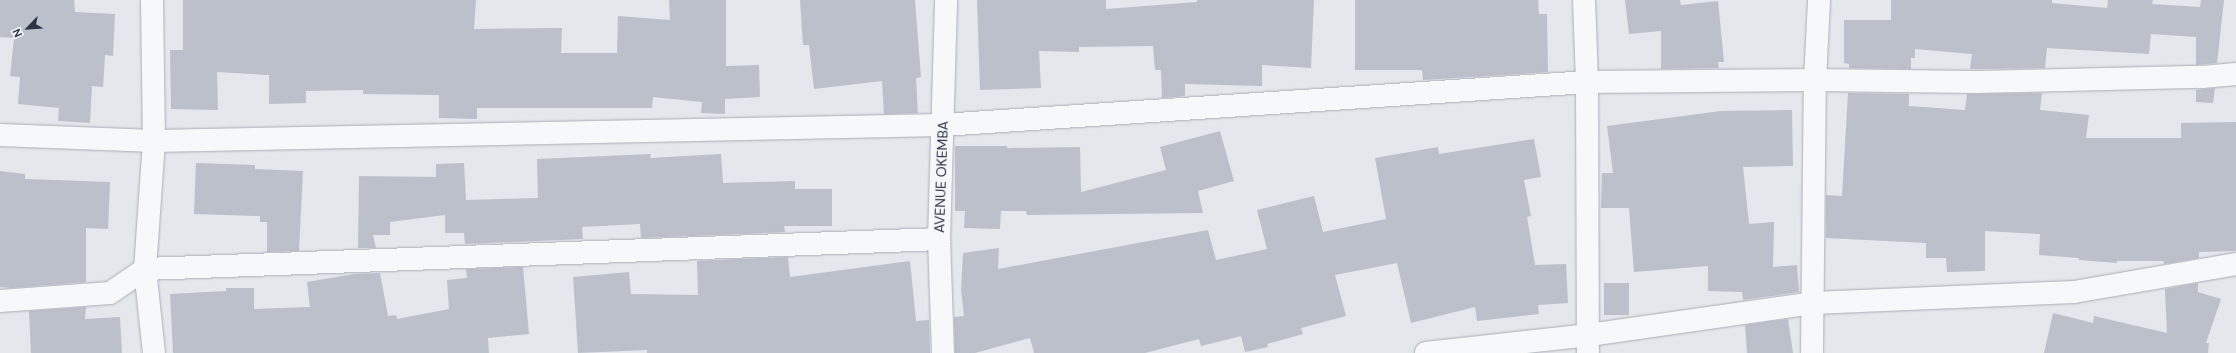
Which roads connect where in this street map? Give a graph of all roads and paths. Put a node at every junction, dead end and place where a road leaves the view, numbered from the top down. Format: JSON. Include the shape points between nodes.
{"nodes":[{"id":1,"x":152,"y":0,"type":"edge"},
{"id":2,"x":946,"y":0,"type":"edge"},
{"id":3,"x":1584,"y":0,"type":"edge"},
{"id":4,"x":1819,"y":0,"type":"edge"},
{"id":5,"x":2236,"y":74,"type":"edge"},
{"id":6,"x":1815,"y":80,"type":"junction"},
{"id":7,"x":1587,"y":82,"type":"junction"},
{"id":8,"x":942,"y":124,"type":"junction"},
{"id":9,"x":0,"y":136,"type":"edge"},
{"id":10,"x":154,"y":141,"type":"junction"},
{"id":11,"x":939,"y":239,"type":"junction"},
{"id":12,"x":2236,"y":264,"type":"edge"},
{"id":13,"x":145,"y":269,"type":"junction"},
{"id":14,"x":0,"y":301,"type":"edge"},
{"id":15,"x":1813,"y":302,"type":"junction"},
{"id":16,"x":1588,"y":344,"type":"edge"},
{"id":17,"x":154,"y":353,"type":"edge"},
{"id":18,"x":943,"y":353,"type":"edge"},
{"id":19,"x":1426,"y":353,"type":"edge"},
{"id":20,"x":1812,"y":353,"type":"edge"}],
"edges":[{"from":1,"to":10,"type":"street"},
{"from":2,"to":8,"type":"street","name":"AVENUE OKEMBA"},
{"from":3,"to":7,"type":"street"},
{"from":4,"to":6,"type":"street"},
{"from":5,"to":6,"type":"street","via":[[1975,82]]},
{"from":6,"to":7,"type":"street"},
{"from":6,"to":15,"type":"street"},
{"from":7,"to":8,"type":"street"},
{"from":7,"to":16,"type":"street"},
{"from":8,"to":10,"type":"street"},
{"from":8,"to":11,"type":"street","name":"AVENUE OKEMBA"},
{"from":9,"to":10,"type":"street"},
{"from":10,"to":13,"type":"street"},
{"from":11,"to":13,"type":"street"},
{"from":11,"to":18,"type":"street","name":"AVENUE OKEMBA"},
{"from":12,"to":15,"type":"street","via":[[2074,292]]},
{"from":13,"to":14,"type":"street","via":[[110,294]]},
{"from":13,"to":17,"type":"street"},
{"from":15,"to":16,"type":"street"},
{"from":15,"to":20,"type":"street"},
{"from":16,"to":19,"type":"street"}]}
